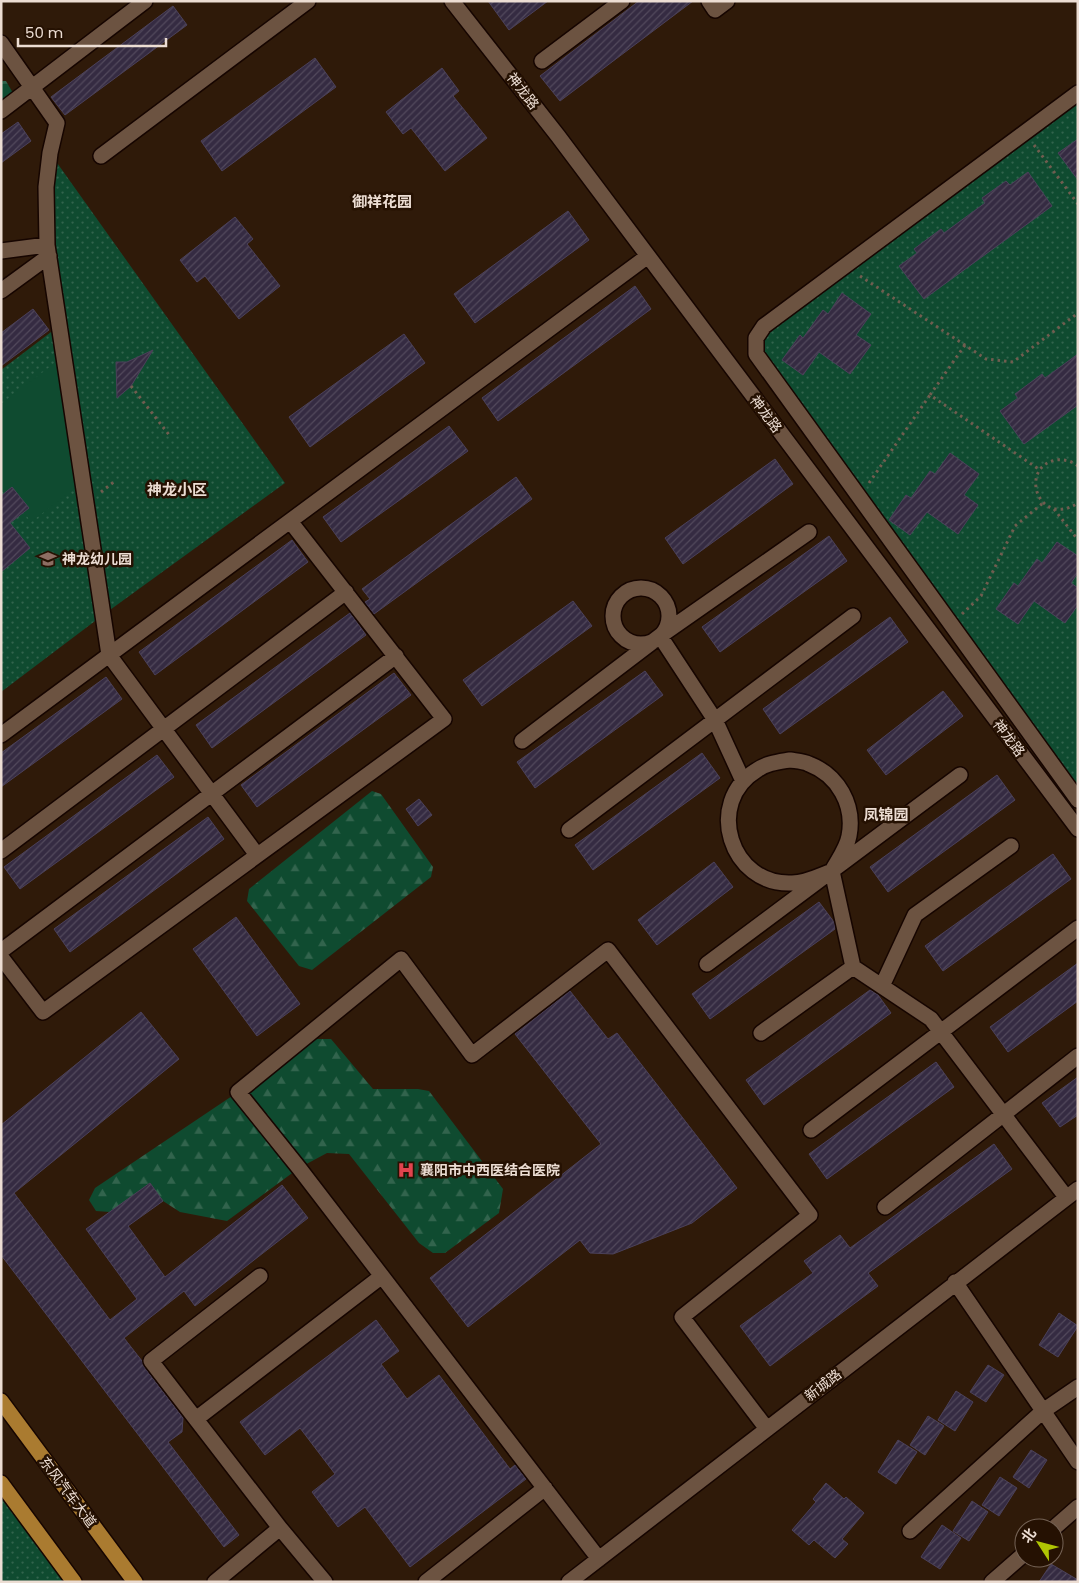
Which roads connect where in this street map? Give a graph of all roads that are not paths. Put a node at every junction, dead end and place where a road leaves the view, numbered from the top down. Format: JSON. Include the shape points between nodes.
{"nodes":[{"id":1,"x":146,"y":1,"type":"edge"},
{"id":2,"x":308,"y":1,"type":"edge"},
{"id":3,"x":452,"y":1,"type":"edge"},
{"id":4,"x":622,"y":1,"type":"edge"},
{"id":5,"x":709,"y":1,"type":"edge"},
{"id":6,"x":727,"y":1,"type":"edge"},
{"id":7,"x":1,"y":42,"type":"edge"},
{"id":8,"x":542,"y":61,"type":"dead end"},
{"id":9,"x":32,"y":88,"type":"junction"},
{"id":10,"x":1078,"y":93,"type":"edge"},
{"id":11,"x":1,"y":111,"type":"edge"},
{"id":12,"x":101,"y":156,"type":"dead end"},
{"id":13,"x":1,"y":250,"type":"edge"},
{"id":14,"x":48,"y":250,"type":"junction"},
{"id":15,"x":648,"y":256,"type":"junction"},
{"id":16,"x":1,"y":291,"type":"edge"},
{"id":17,"x":290,"y":521,"type":"junction"},
{"id":18,"x":809,"y":532,"type":"dead end"},
{"id":19,"x":346,"y":592,"type":"junction"},
{"id":20,"x":853,"y":616,"type":"dead end"},
{"id":21,"x":660,"y":636,"type":"junction"},
{"id":22,"x":109,"y":655,"type":"junction"},
{"id":23,"x":396,"y":656,"type":"junction"},
{"id":24,"x":715,"y":720,"type":"junction"},
{"id":25,"x":164,"y":729,"type":"junction"},
{"id":26,"x":1,"y":735,"type":"edge"},
{"id":27,"x":522,"y":741,"type":"dead end"},
{"id":28,"x":960,"y":775,"type":"dead end"},
{"id":29,"x":743,"y":781,"type":"junction"},
{"id":30,"x":211,"y":793,"type":"junction"},
{"id":31,"x":1078,"y":800,"type":"edge"},
{"id":32,"x":1078,"y":829,"type":"edge"},
{"id":33,"x":569,"y":830,"type":"dead end"},
{"id":34,"x":1011,"y":846,"type":"dead end"},
{"id":35,"x":1,"y":851,"type":"edge"},
{"id":36,"x":257,"y":855,"type":"junction"},
{"id":37,"x":832,"y":871,"type":"junction"},
{"id":38,"x":1078,"y":928,"type":"edge"},
{"id":39,"x":1,"y":951,"type":"edge"},
{"id":40,"x":1,"y":957,"type":"edge"},
{"id":41,"x":707,"y":964,"type":"dead end"},
{"id":42,"x":853,"y":967,"type":"junction"},
{"id":43,"x":882,"y":986,"type":"junction"},
{"id":44,"x":940,"y":1031,"type":"junction"},
{"id":45,"x":761,"y":1034,"type":"dead end"},
{"id":46,"x":1078,"y":1056,"type":"edge"},
{"id":47,"x":1003,"y":1114,"type":"junction"},
{"id":48,"x":811,"y":1130,"type":"dead end"},
{"id":49,"x":1072,"y":1193,"type":"edge"},
{"id":50,"x":885,"y":1207,"type":"dead end"},
{"id":51,"x":260,"y":1276,"type":"dead end"},
{"id":52,"x":382,"y":1276,"type":"junction"},
{"id":53,"x":955,"y":1282,"type":"junction"},
{"id":54,"x":1078,"y":1387,"type":"edge"},
{"id":55,"x":1,"y":1401,"type":"edge"},
{"id":56,"x":1043,"y":1411,"type":"junction"},
{"id":57,"x":196,"y":1419,"type":"junction"},
{"id":58,"x":767,"y":1428,"type":"junction"},
{"id":59,"x":1078,"y":1462,"type":"edge"},
{"id":60,"x":1,"y":1482,"type":"edge"},
{"id":61,"x":545,"y":1488,"type":"junction"},
{"id":62,"x":1078,"y":1507,"type":"edge"},
{"id":63,"x":1064,"y":1519,"type":"edge"},
{"id":64,"x":280,"y":1528,"type":"junction"},
{"id":65,"x":910,"y":1531,"type":"dead end"},
{"id":66,"x":599,"y":1559,"type":"junction"},
{"id":67,"x":1014,"y":1563,"type":"edge"},
{"id":68,"x":74,"y":1582,"type":"edge"},
{"id":69,"x":135,"y":1582,"type":"edge"},
{"id":70,"x":215,"y":1582,"type":"edge"},
{"id":71,"x":325,"y":1582,"type":"edge"},
{"id":72,"x":426,"y":1582,"type":"edge"},
{"id":73,"x":569,"y":1582,"type":"edge"},
{"id":74,"x":992,"y":1582,"type":"edge"}],
"edges":[{"from":1,"to":9,"type":"street"},
{"from":2,"to":12,"type":"street"},
{"from":3,"to":15,"type":"street","name":"神龙路"},
{"from":4,"to":8,"type":"street"},
{"from":5,"to":6,"type":"street","via":[[715,10]]},
{"from":7,"to":9,"type":"street"},
{"from":9,"to":11,"type":"street"},
{"from":9,"to":14,"type":"street","via":[[57,123],[46,187]]},
{"from":10,"to":31,"type":"street","via":[[764,326],[756,338],[756,354]]},
{"from":13,"to":14,"type":"street"},
{"from":14,"to":16,"type":"street"},
{"from":14,"to":22,"type":"street"},
{"from":15,"to":17,"type":"street"},
{"from":15,"to":32,"type":"street","name":"神龙路"},
{"from":17,"to":19,"type":"street"},
{"from":17,"to":22,"type":"street"},
{"from":18,"to":21,"type":"street"},
{"from":19,"to":23,"type":"street"},
{"from":19,"to":25,"type":"street"},
{"from":20,"to":24,"type":"street"},
{"from":21,"to":24,"type":"street"},
{"from":21,"to":27,"type":"street"},
{"from":22,"to":25,"type":"street"},
{"from":22,"to":26,"type":"street"},
{"from":23,"to":30,"type":"street"},
{"from":23,"to":36,"type":"street","via":[[444,719]]},
{"from":24,"to":29,"type":"street"},
{"from":24,"to":33,"type":"street"},
{"from":25,"to":30,"type":"street"},
{"from":25,"to":35,"type":"street"},
{"from":28,"to":37,"type":"street"},
{"from":29,"to":37,"type":"street","via":[[732,799],[728,819],[730,839],[739,858],[753,872],[772,881],[792,884]]},
{"from":29,"to":37,"type":"street","via":[[772,762],[790,760],[808,763],[825,771],[838,784],[847,800],[851,818],[849,837]]},
{"from":30,"to":36,"type":"street"},
{"from":30,"to":39,"type":"street"},
{"from":34,"to":43,"type":"street","via":[[916,915]]},
{"from":36,"to":40,"type":"street","via":[[43,1012]]},
{"from":37,"to":41,"type":"street"},
{"from":37,"to":42,"type":"street"},
{"from":38,"to":44,"type":"street"},
{"from":42,"to":43,"type":"street"},
{"from":42,"to":45,"type":"street"},
{"from":43,"to":44,"type":"street","via":[[931,1019]]},
{"from":44,"to":47,"type":"street"},
{"from":44,"to":48,"type":"street"},
{"from":46,"to":47,"type":"street"},
{"from":47,"to":49,"type":"street"},
{"from":47,"to":50,"type":"street"},
{"from":49,"to":53,"type":"street","name":"新城路"},
{"from":51,"to":57,"type":"street","via":[[151,1361]]},
{"from":52,"to":57,"type":"street"},
{"from":52,"to":58,"type":"street","via":[[238,1092],[400,959],[472,1055],[608,950],[810,1215],[682,1317]]},
{"from":52,"to":61,"type":"street"},
{"from":53,"to":56,"type":"street"},
{"from":53,"to":58,"type":"street","name":"新城路"},
{"from":54,"to":56,"type":"street"},
{"from":55,"to":69,"type":"main road","name":"东风汽车大道"},
{"from":56,"to":59,"type":"street"},
{"from":56,"to":65,"type":"street"},
{"from":57,"to":64,"type":"street"},
{"from":58,"to":66,"type":"street","name":"新城路"},
{"from":60,"to":68,"type":"main road"},
{"from":61,"to":66,"type":"street"},
{"from":61,"to":72,"type":"street"},
{"from":62,"to":63,"type":"street"},
{"from":64,"to":70,"type":"street"},
{"from":64,"to":71,"type":"street"},
{"from":66,"to":73,"type":"street","name":"新城路"},
{"from":67,"to":74,"type":"street"}]}
